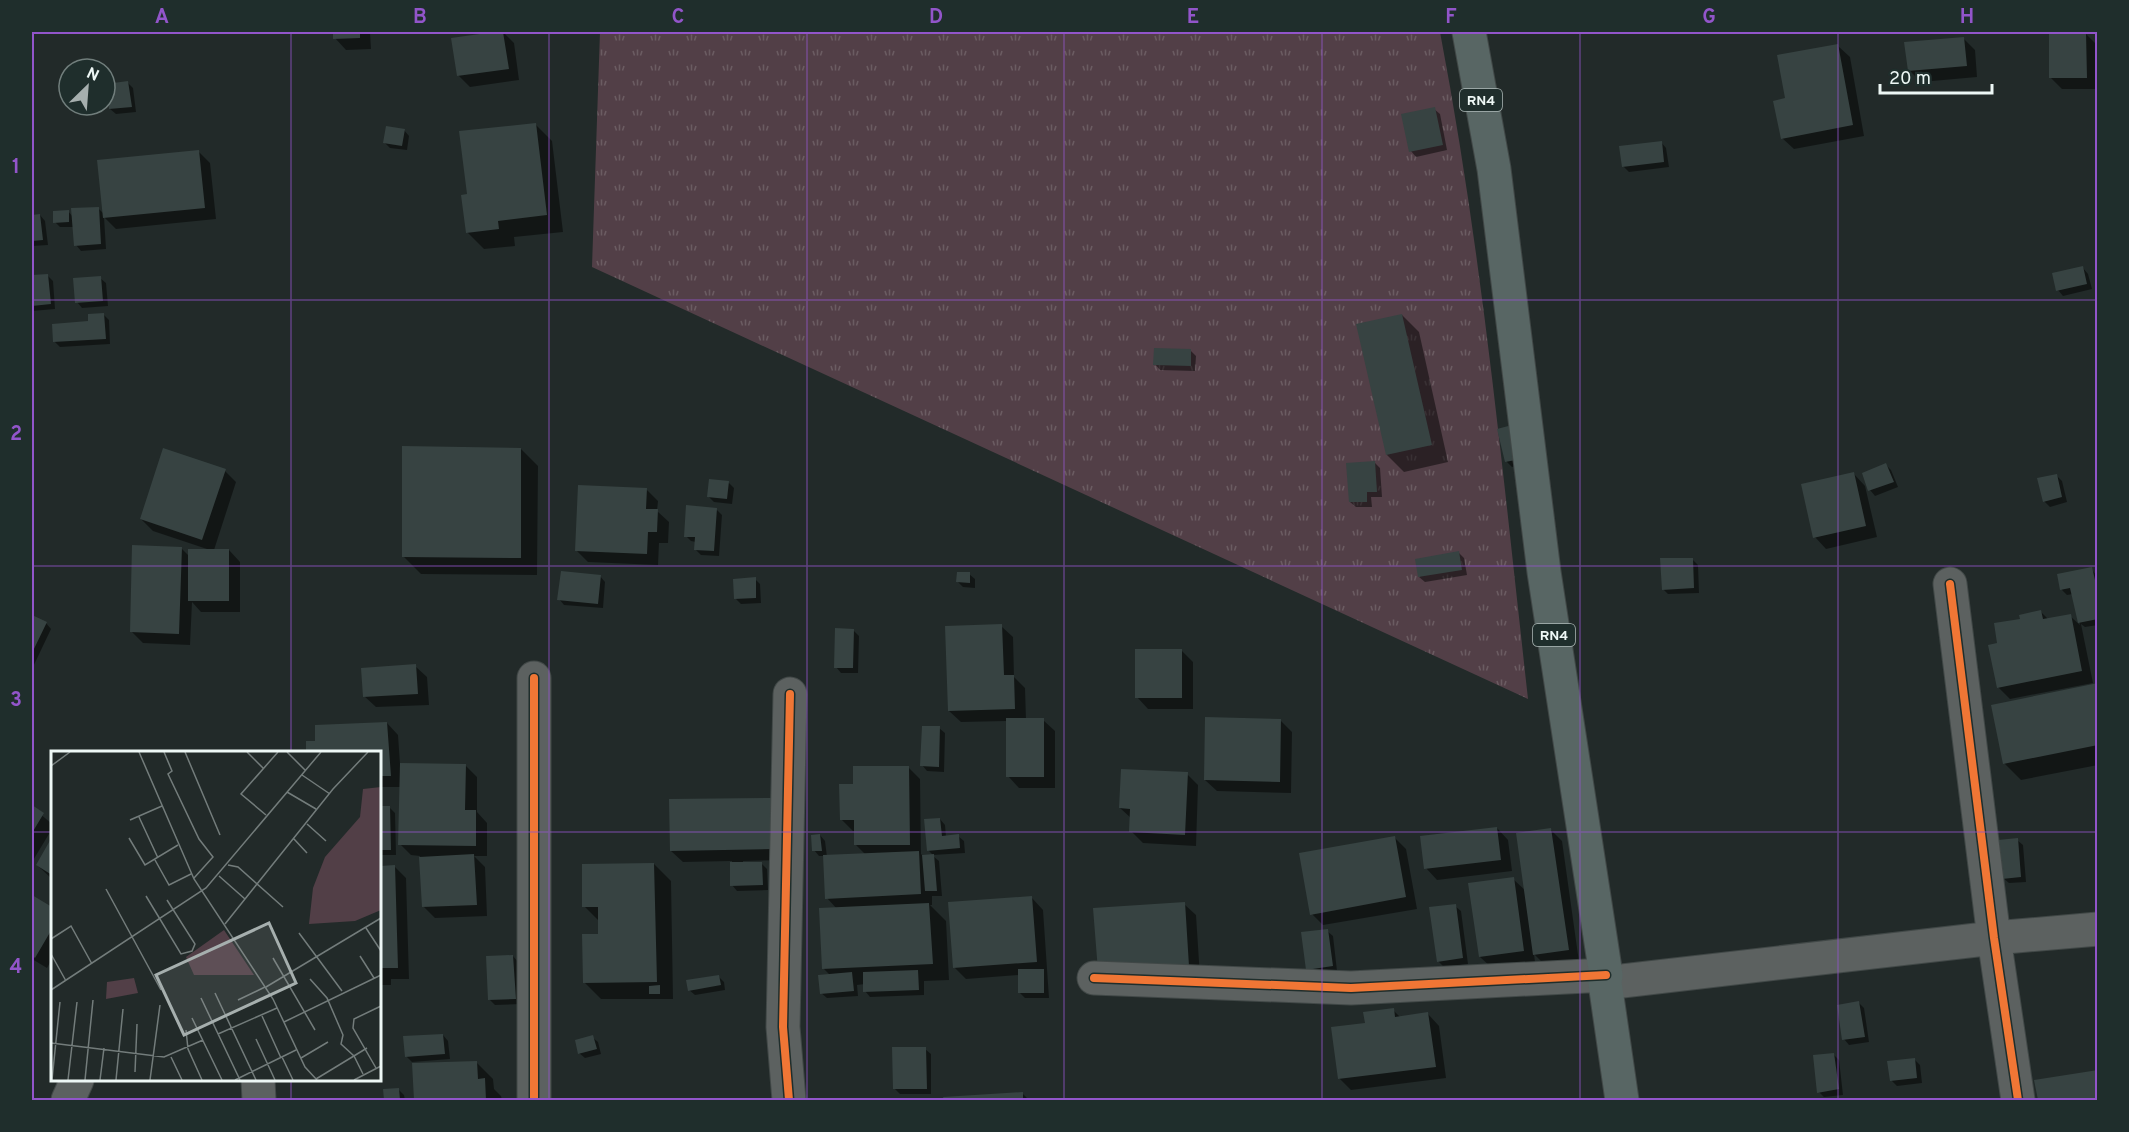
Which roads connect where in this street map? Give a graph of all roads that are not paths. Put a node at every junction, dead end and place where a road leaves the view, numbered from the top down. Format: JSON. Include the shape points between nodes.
{"nodes":[{"id":1,"x":1469,"y":32,"type":"edge"},
{"id":2,"x":1950,"y":584,"type":"dead end"},
{"id":3,"x":534,"y":678,"type":"dead end"},
{"id":4,"x":790,"y":694,"type":"dead end"},
{"id":5,"x":2097,"y":929,"type":"edge"},
{"id":6,"x":1995,"y":938,"type":"junction"},
{"id":7,"x":1094,"y":978,"type":"dead end"},
{"id":8,"x":1606,"y":979,"type":"junction"},
{"id":9,"x":77,"y":1081,"type":"edge"},
{"id":10,"x":258,"y":1081,"type":"edge"},
{"id":11,"x":68,"y":1101,"type":"edge"},
{"id":12,"x":259,"y":1101,"type":"edge"},
{"id":13,"x":534,"y":1101,"type":"edge"},
{"id":14,"x":789,"y":1101,"type":"edge"},
{"id":15,"x":1623,"y":1101,"type":"edge"},
{"id":16,"x":2018,"y":1101,"type":"edge"}],
"edges":[{"from":1,"to":8,"type":"highway","number":"RN4","via":[[1494,169],[1544,572]]},
{"from":2,"to":6,"type":"street"},
{"from":3,"to":13,"type":"street"},
{"from":4,"to":14,"type":"street","via":[[783,1027]]},
{"from":5,"to":6,"type":"street"},
{"from":6,"to":8,"type":"street"},
{"from":6,"to":16,"type":"street"},
{"from":7,"to":8,"type":"street","via":[[1351,988]]},
{"from":8,"to":15,"type":"highway","number":"RN4"},
{"from":9,"to":11,"type":"street"},
{"from":10,"to":12,"type":"street"}]}
